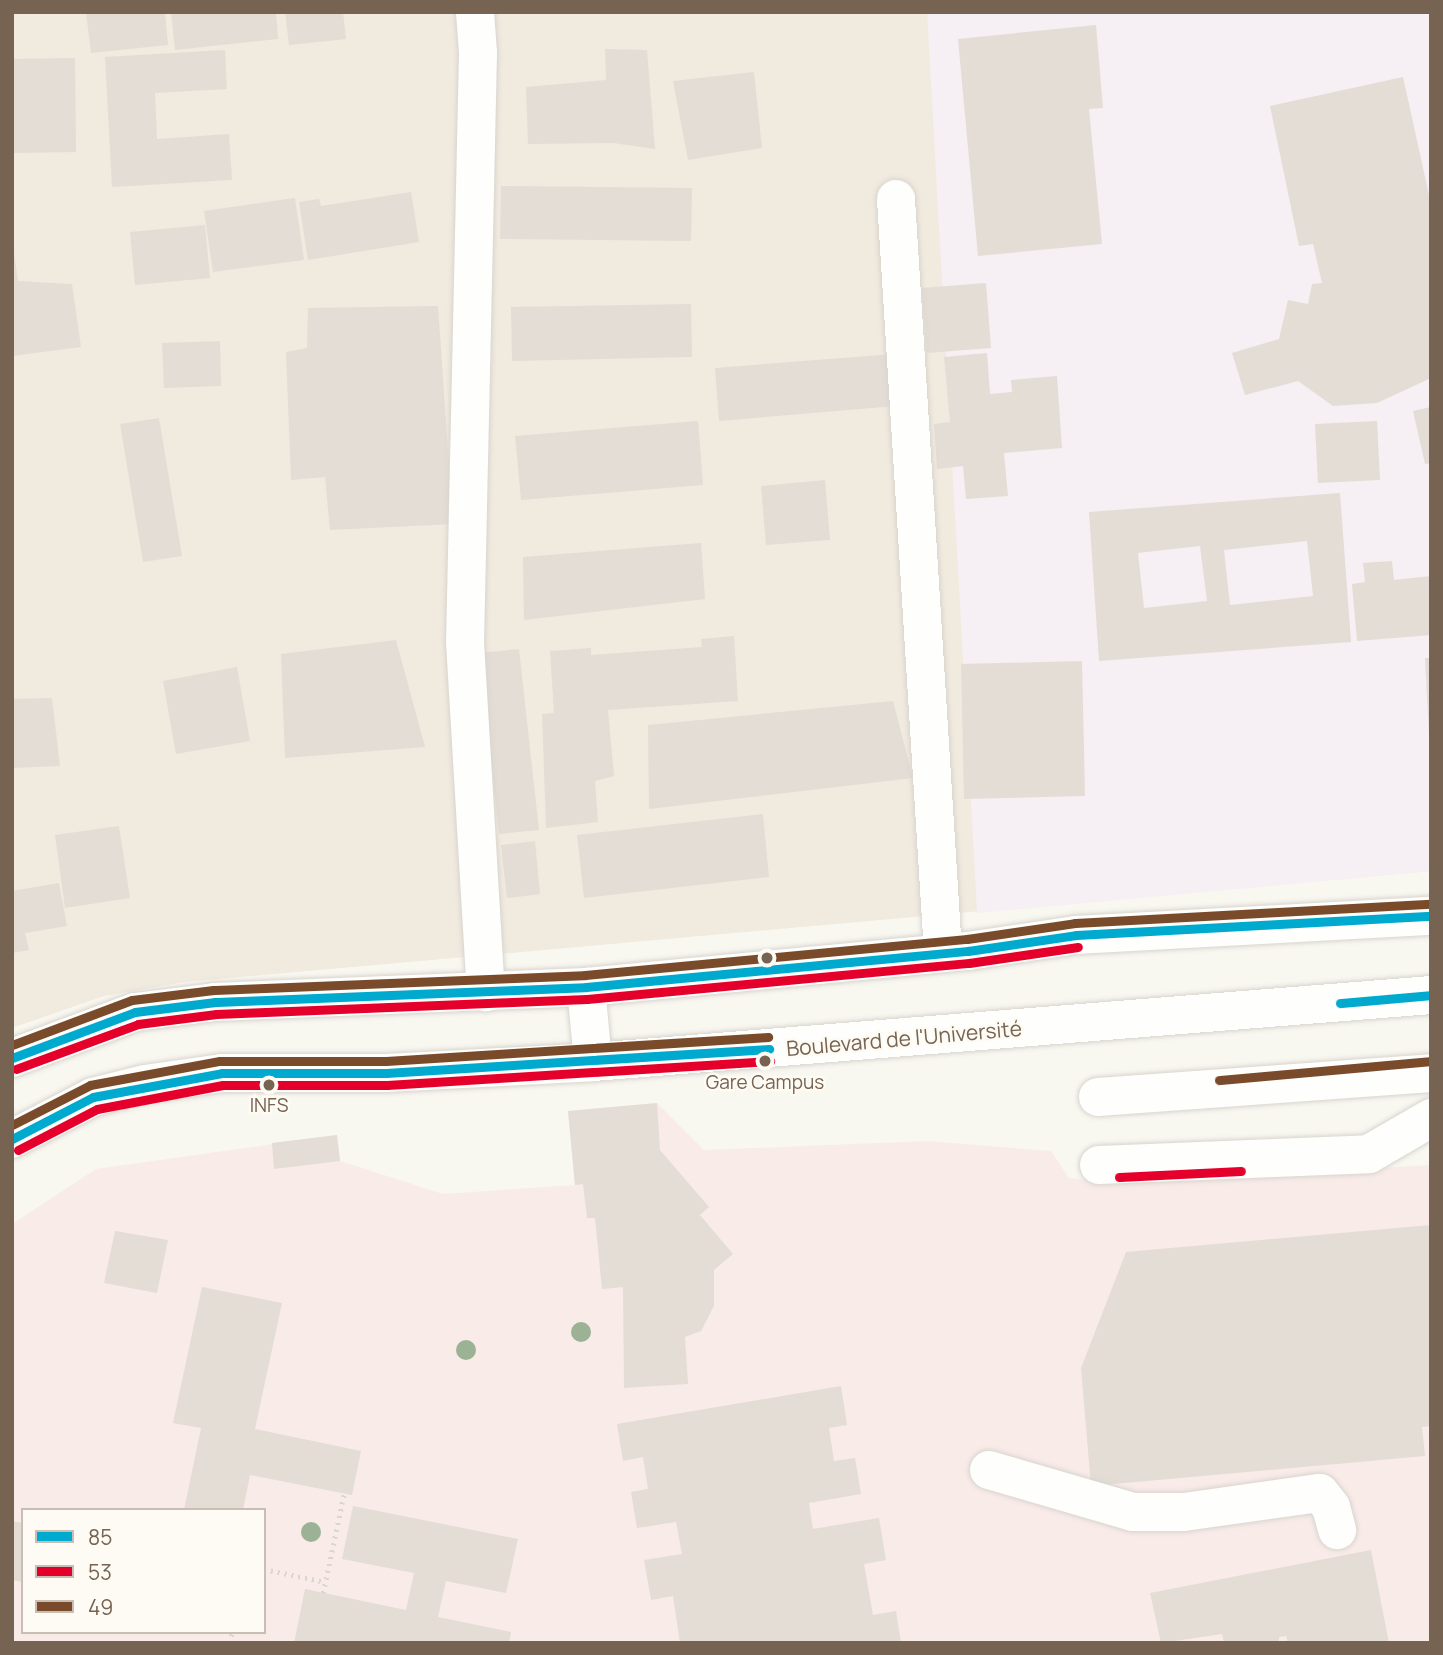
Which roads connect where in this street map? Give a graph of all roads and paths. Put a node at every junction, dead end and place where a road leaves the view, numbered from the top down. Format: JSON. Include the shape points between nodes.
{"nodes":[{"id":1,"x":475,"y":12,"type":"edge"},
{"id":2,"x":895,"y":199,"type":"dead end"},
{"id":3,"x":1431,"y":916,"type":"edge"},
{"id":4,"x":943,"y":953,"type":"junction"},
{"id":5,"x":586,"y":987,"type":"junction"},
{"id":6,"x":486,"y":992,"type":"junction"},
{"id":7,"x":1431,"y":995,"type":"edge"},
{"id":8,"x":12,"y":1058,"type":"edge"},
{"id":9,"x":593,"y":1062,"type":"junction"},
{"id":10,"x":1431,"y":1073,"type":"edge"},
{"id":11,"x":1098,"y":1097,"type":"dead end"},
{"id":12,"x":1431,"y":1118,"type":"edge"},
{"id":13,"x":12,"y":1139,"type":"edge"},
{"id":14,"x":1098,"y":1165,"type":"dead end"},
{"id":15,"x":989,"y":1470,"type":"dead end"},
{"id":16,"x":344,"y":1493,"type":"dead end"},
{"id":17,"x":1337,"y":1531,"type":"dead end"},
{"id":18,"x":266,"y":1569,"type":"edge"},
{"id":19,"x":325,"y":1582,"type":"junction"},
{"id":20,"x":323,"y":1593,"type":"dead end"}],
"edges":[{"from":1,"to":6,"type":"street","via":[[478,53],[465,642]]},
{"from":2,"to":4,"type":"street"},
{"from":3,"to":4,"type":"street","via":[[1076,936]]},
{"from":4,"to":5,"type":"street"},
{"from":5,"to":6,"type":"street"},
{"from":5,"to":9,"type":"street"},
{"from":6,"to":8,"type":"street","via":[[215,1002],[135,1012]]},
{"from":7,"to":9,"type":"street","name":"Boulevard de l'Université"},
{"from":9,"to":13,"type":"street","name":"Boulevard de l'Université","via":[[386,1073],[222,1073],[93,1097]]},
{"from":10,"to":11,"type":"street"},
{"from":12,"to":14,"type":"street","via":[[1369,1154]]},
{"from":15,"to":17,"type":"street","via":[[1133,1512],[1184,1512],[1320,1493],[1331,1507]]},
{"from":16,"to":19,"type":"path"},
{"from":18,"to":19,"type":"path"},
{"from":19,"to":20,"type":"path"}]}
